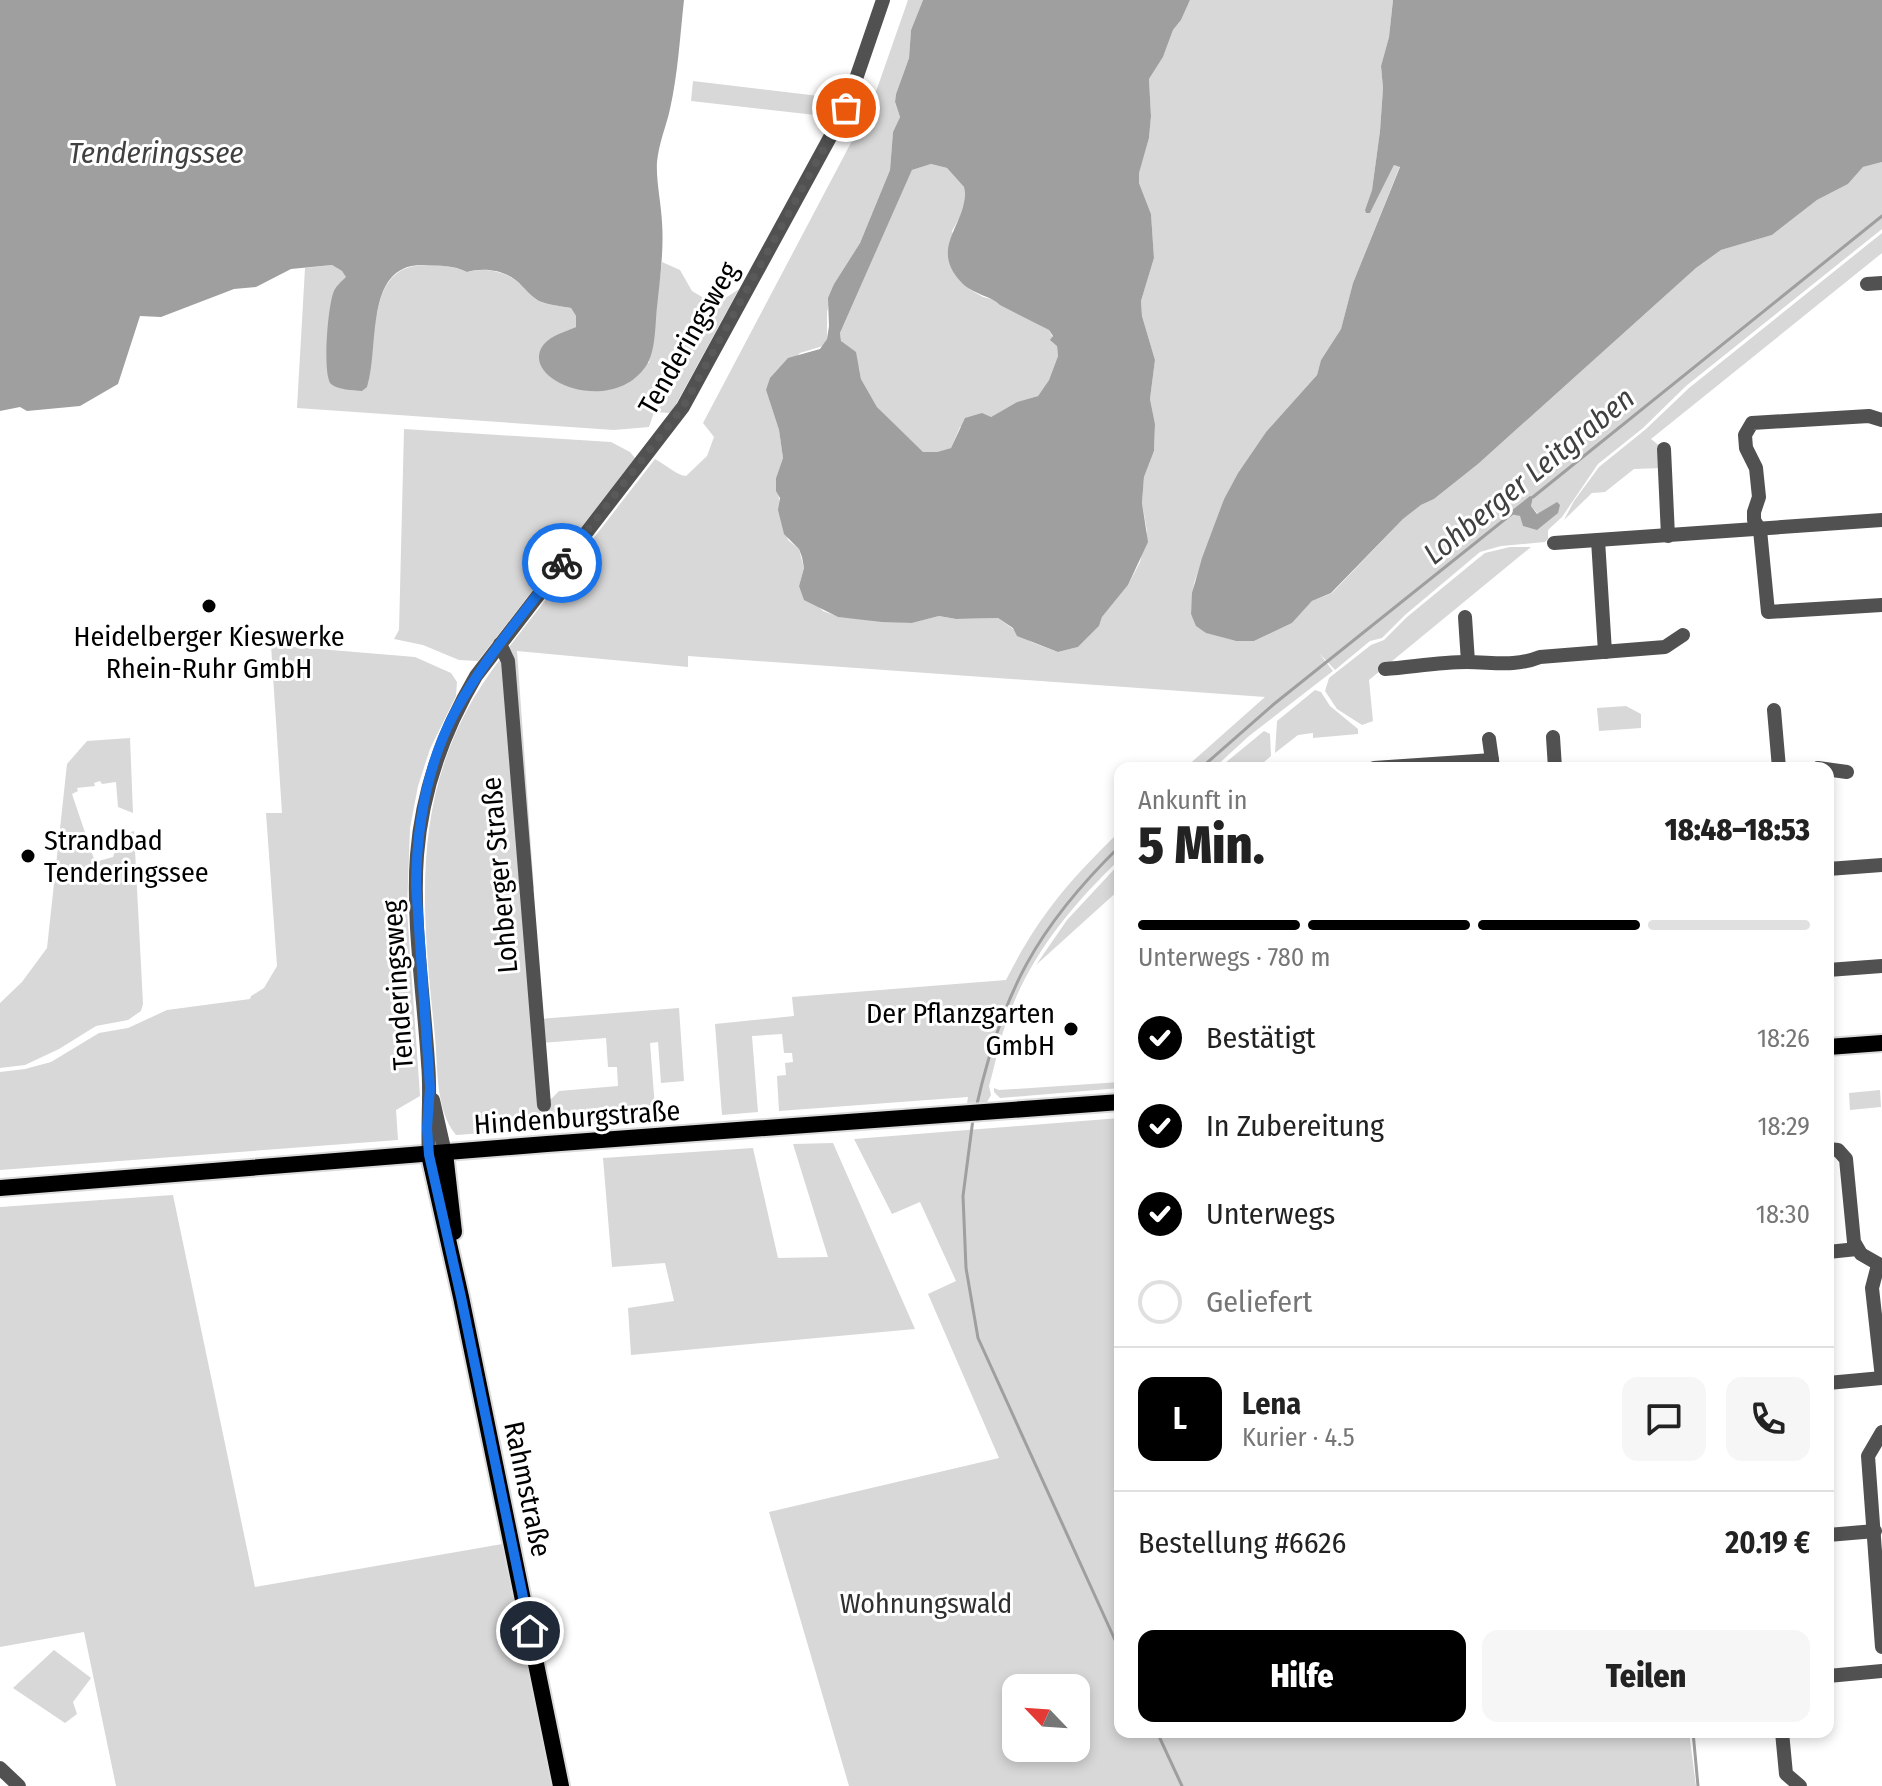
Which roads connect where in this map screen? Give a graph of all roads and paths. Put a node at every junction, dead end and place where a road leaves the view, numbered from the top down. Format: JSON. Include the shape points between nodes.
{"nodes":[{"id":1,"x":883,"y":0,"type":"edge"},
{"id":2,"x":1882,"y":420,"type":"edge"},
{"id":3,"x":1664,"y":449,"type":"dead end"},
{"id":4,"x":1882,"y":520,"type":"edge"},
{"id":5,"x":1760,"y":530,"type":"junction"},
{"id":6,"x":1668,"y":536,"type":"junction"},
{"id":7,"x":1598,"y":540,"type":"junction"},
{"id":8,"x":1554,"y":543,"type":"dead end"},
{"id":9,"x":1882,"y":605,"type":"edge"},
{"id":10,"x":1465,"y":617,"type":"dead end"},
{"id":11,"x":1683,"y":635,"type":"dead end"},
{"id":12,"x":500,"y":644,"type":"junction"},
{"id":13,"x":1605,"y":652,"type":"junction"},
{"id":14,"x":1468,"y":662,"type":"junction"},
{"id":15,"x":1385,"y":669,"type":"dead end"},
{"id":16,"x":1774,"y":710,"type":"dead end"},
{"id":17,"x":1553,"y":737,"type":"dead end"},
{"id":18,"x":1489,"y":739,"type":"dead end"},
{"id":19,"x":1493,"y":762,"type":"edge"},
{"id":20,"x":1555,"y":762,"type":"edge"},
{"id":21,"x":1778,"y":762,"type":"edge"},
{"id":22,"x":1834,"y":769,"type":"edge"},
{"id":23,"x":1847,"y":772,"type":"dead end"},
{"id":24,"x":1882,"y":865,"type":"edge"},
{"id":25,"x":1834,"y":869,"type":"edge"},
{"id":26,"x":1882,"y":966,"type":"edge"},
{"id":27,"x":1834,"y":970,"type":"edge"},
{"id":28,"x":1882,"y":1043,"type":"edge"},
{"id":29,"x":1834,"y":1047,"type":"edge"},
{"id":30,"x":1114,"y":1102,"type":"edge"},
{"id":31,"x":544,"y":1105,"type":"dead end"},
{"id":32,"x":1834,"y":1150,"type":"edge"},
{"id":33,"x":437,"y":1154,"type":"junction"},
{"id":34,"x":0,"y":1188,"type":"edge"},
{"id":35,"x":1857,"y":1249,"type":"junction"},
{"id":36,"x":1834,"y":1251,"type":"edge"},
{"id":37,"x":1880,"y":1266,"type":"edge"},
{"id":38,"x":1882,"y":1378,"type":"edge"},
{"id":39,"x":1834,"y":1382,"type":"edge"},
{"id":40,"x":1882,"y":1432,"type":"edge"},
{"id":41,"x":1875,"y":1531,"type":"junction"},
{"id":42,"x":1834,"y":1534,"type":"edge"},
{"id":43,"x":1882,"y":1647,"type":"edge"},
{"id":44,"x":1882,"y":1671,"type":"edge"},
{"id":45,"x":1834,"y":1675,"type":"edge"},
{"id":46,"x":1783,"y":1738,"type":"edge"},
{"id":47,"x":1,"y":1770,"type":"edge"},
{"id":48,"x":19,"y":1786,"type":"edge"},
{"id":49,"x":561,"y":1786,"type":"edge"},
{"id":50,"x":1800,"y":1786,"type":"edge"}],
"edges":[{"from":1,"to":12,"type":"street","name":"Tenderingsweg","via":[[846,108],[683,407]]},
{"from":2,"to":5,"type":"street","via":[[1869,416],[1752,423],[1745,435],[1756,468],[1759,497],[1754,520]]},
{"from":3,"to":6,"type":"street"},
{"from":4,"to":5,"type":"street"},
{"from":5,"to":6,"type":"street"},
{"from":5,"to":9,"type":"street","via":[[1768,612]]},
{"from":6,"to":7,"type":"street"},
{"from":7,"to":8,"type":"street"},
{"from":7,"to":13,"type":"street"},
{"from":10,"to":14,"type":"street"},
{"from":11,"to":13,"type":"street","via":[[1665,647]]},
{"from":12,"to":31,"type":"street","name":"Lohberger Straße","via":[[508,661]]},
{"from":12,"to":33,"type":"street","name":"Tenderingsweg","via":[[453,715],[421,821],[416,884],[430,1088],[427,1128]]},
{"from":13,"to":14,"type":"street","via":[[1540,657],[1526,663]]},
{"from":14,"to":15,"type":"street"},
{"from":16,"to":21,"type":"street"},
{"from":17,"to":20,"type":"street"},
{"from":18,"to":19,"type":"street"},
{"from":22,"to":23,"type":"street"},
{"from":24,"to":25,"type":"street"},
{"from":26,"to":27,"type":"street"},
{"from":28,"to":29,"type":"main road"},
{"from":30,"to":33,"type":"main road","name":"Hindenburgstraße"},
{"from":32,"to":35,"type":"street","via":[[1846,1159],[1851,1234]]},
{"from":33,"to":34,"type":"main road","name":"Hindenburgstraße"},
{"from":33,"to":49,"type":"main road","name":"Rahmstraße"},
{"from":35,"to":36,"type":"street"},
{"from":35,"to":37,"type":"street"},
{"from":37,"to":38,"type":"street","via":[[1872,1288]]},
{"from":38,"to":39,"type":"street"},
{"from":40,"to":41,"type":"street","via":[[1868,1456]]},
{"from":41,"to":42,"type":"street"},
{"from":41,"to":43,"type":"street"},
{"from":44,"to":45,"type":"street"},
{"from":46,"to":50,"type":"street","via":[[1786,1774]]},
{"from":47,"to":48,"type":"street"}]}
